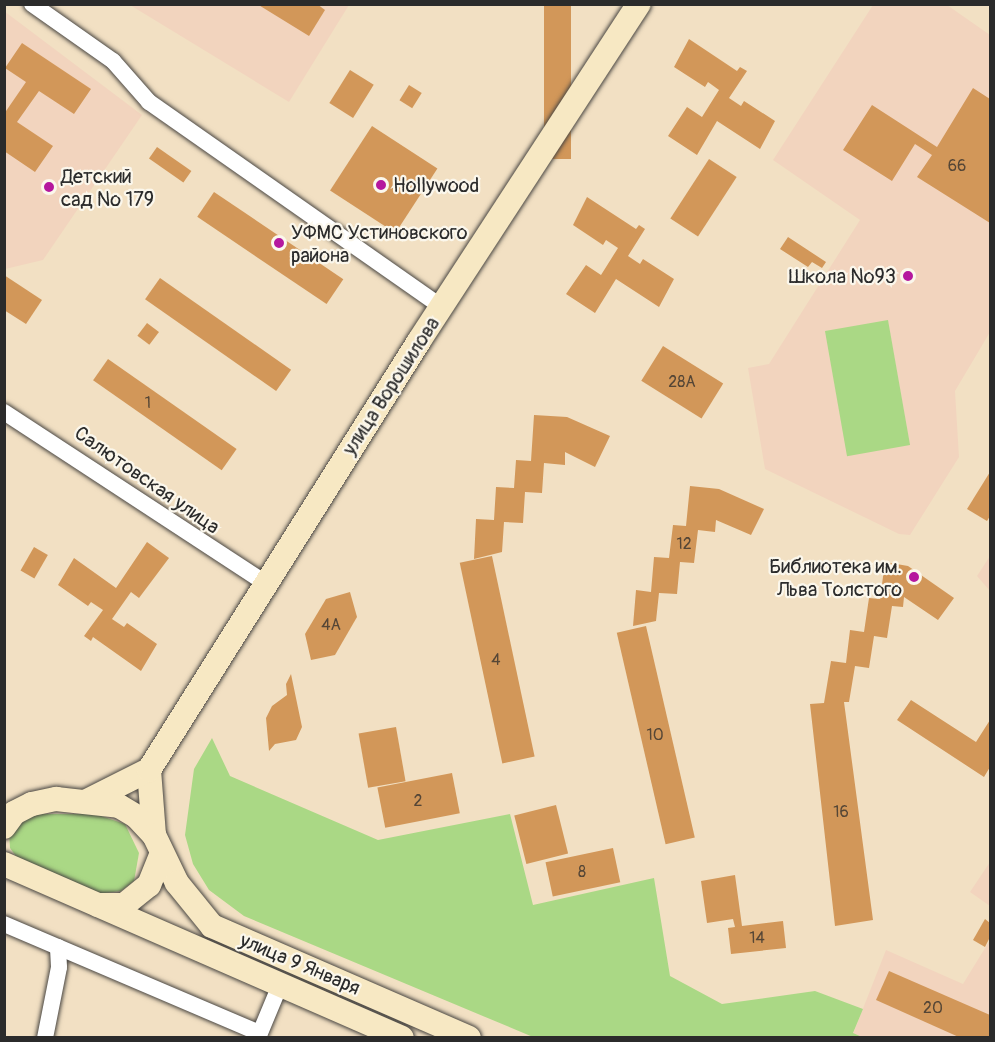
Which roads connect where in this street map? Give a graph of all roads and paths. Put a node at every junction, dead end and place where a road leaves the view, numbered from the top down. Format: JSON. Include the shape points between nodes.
{"nodes":[{"id":1,"x":32,"y":4,"type":"edge"},
{"id":2,"x":639,"y":4,"type":"edge"},
{"id":3,"x":442,"y":307,"type":"junction"},
{"id":4,"x":4,"y":412,"type":"edge"},
{"id":5,"x":265,"y":583,"type":"junction"},
{"id":6,"x":149,"y":770,"type":"junction"},
{"id":7,"x":4,"y":797,"type":"edge"},
{"id":8,"x":56,"y":799,"type":"junction"},
{"id":9,"x":87,"y":801,"type":"junction"},
{"id":10,"x":4,"y":827,"type":"edge"},
{"id":11,"x":157,"y":845,"type":"junction"},
{"id":12,"x":8,"y":862,"type":"edge"},
{"id":13,"x":92,"y":904,"type":"junction"},
{"id":14,"x":4,"y":924,"type":"edge"},
{"id":15,"x":58,"y":948,"type":"junction"},
{"id":16,"x":280,"y":985,"type":"junction"},
{"id":17,"x":45,"y":1038,"type":"edge"},
{"id":18,"x":402,"y":1038,"type":"edge"},
{"id":19,"x":469,"y":1038,"type":"edge"}],
"edges":[{"from":1,"to":3,"type":"street","via":[[113,61],[149,102]]},
{"from":2,"to":3,"type":"main road","name":"улица Ворошилова"},
{"from":3,"to":5,"type":"main road","name":"улица Ворошилова"},
{"from":4,"to":5,"type":"street","name":"Салютовская улица"},
{"from":5,"to":6,"type":"main road","name":"улица Ворошилова"},
{"from":6,"to":9,"type":"main road"},
{"from":6,"to":11,"type":"main road"},
{"from":7,"to":8,"type":"main road"},
{"from":8,"to":9,"type":"main road","name":"улица 9 Января"},
{"from":8,"to":10,"type":"main road","via":[[14,813]]},
{"from":9,"to":11,"type":"main road","name":"улица 9 Января","via":[[118,806]]},
{"from":11,"to":13,"type":"main road","via":[[149,885],[124,905]]},
{"from":11,"to":19,"type":"main road","name":"улица 9 Января","via":[[212,926]]},
{"from":12,"to":13,"type":"main road","name":"улица 9 Января"},
{"from":13,"to":16,"type":"main road","name":"улица 9 Января"},
{"from":14,"to":15,"type":"street"},
{"from":15,"to":16,"type":"street","via":[[260,1033]]},
{"from":15,"to":17,"type":"street","via":[[59,967]]},
{"from":16,"to":18,"type":"main road","name":"улица 9 Января"}]}
